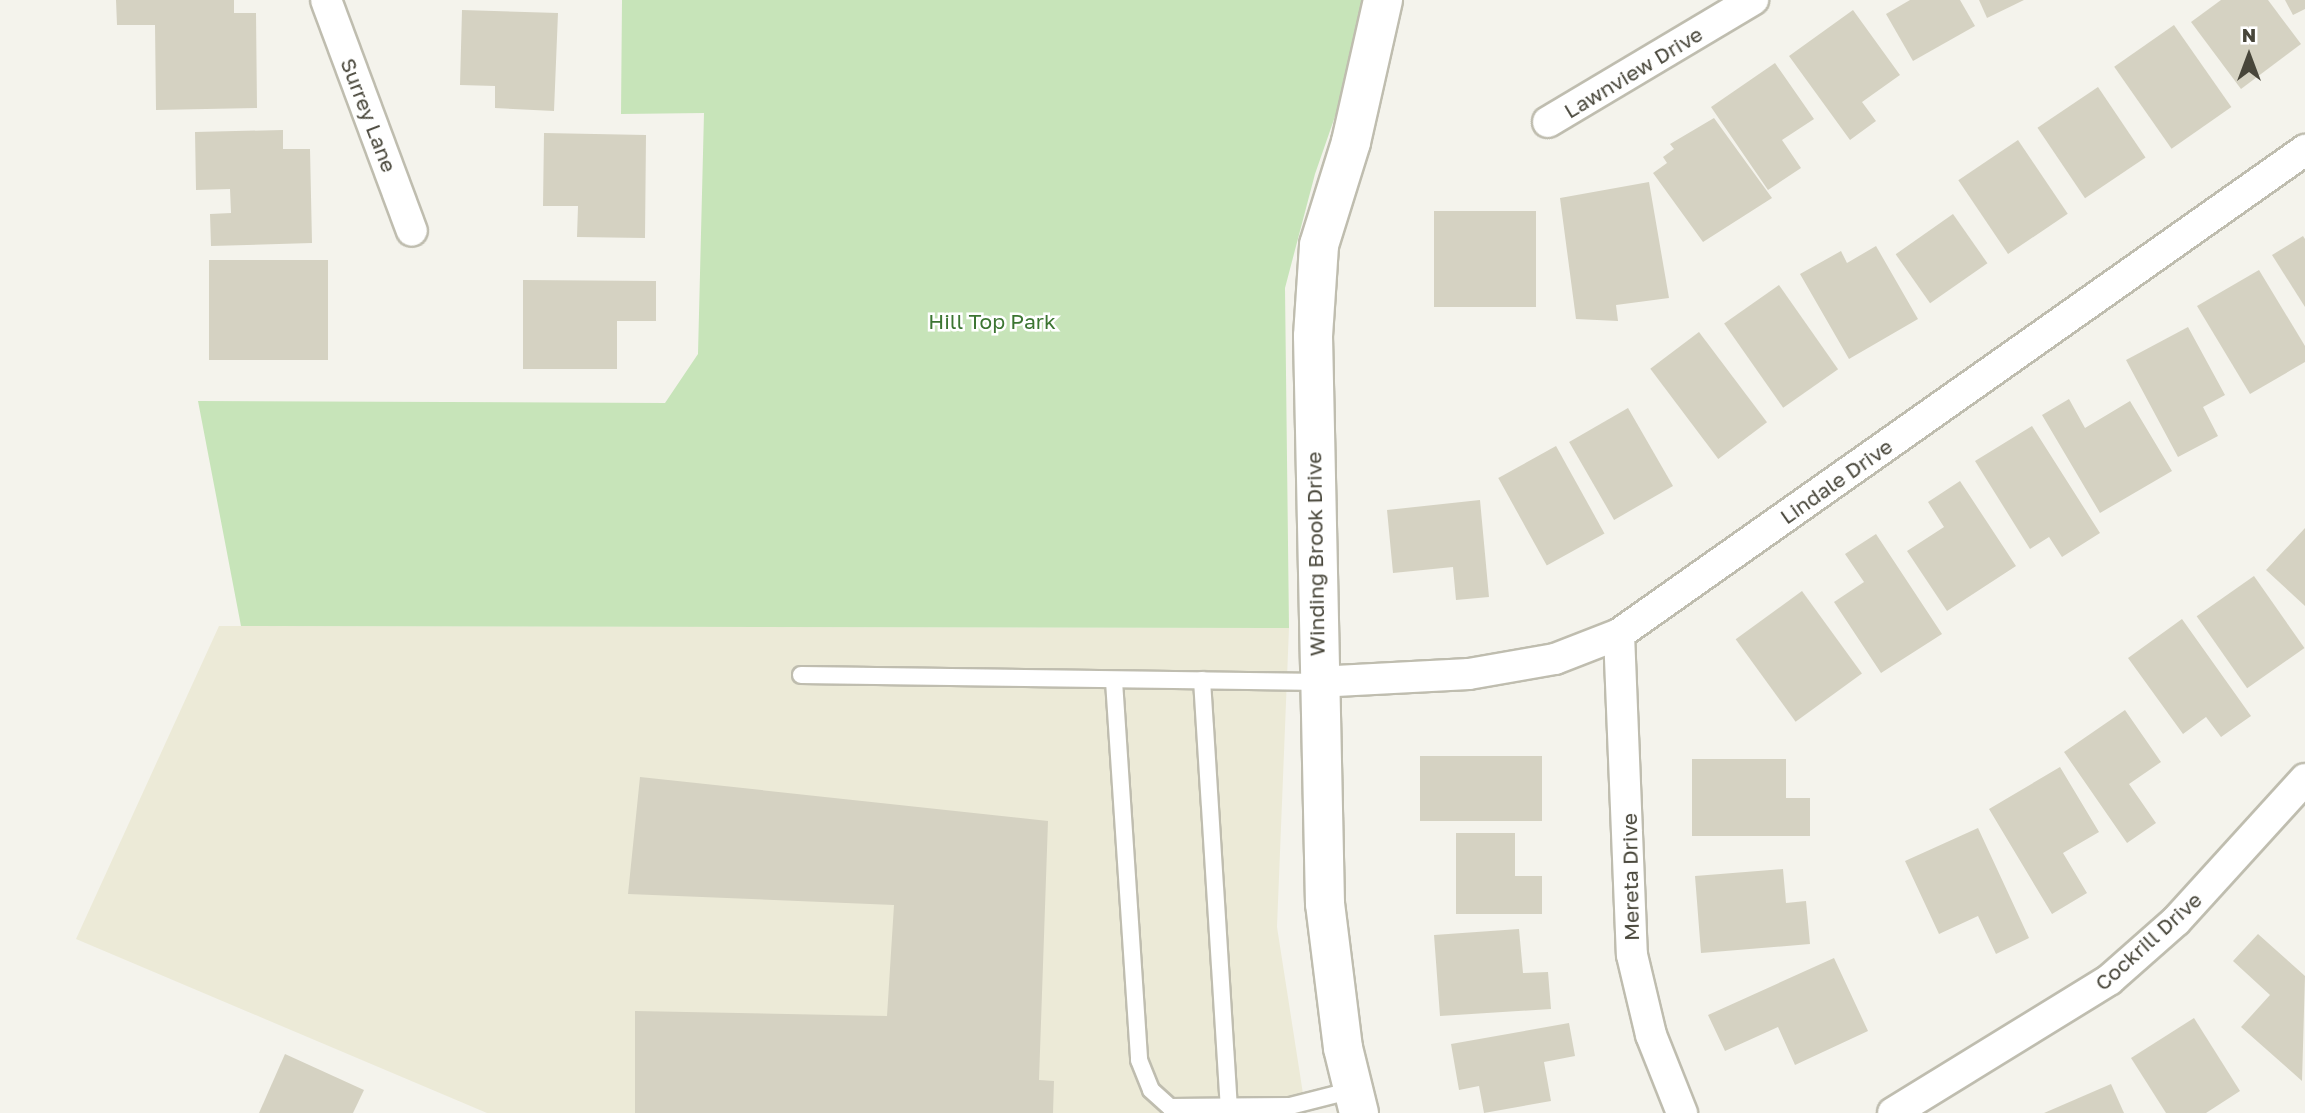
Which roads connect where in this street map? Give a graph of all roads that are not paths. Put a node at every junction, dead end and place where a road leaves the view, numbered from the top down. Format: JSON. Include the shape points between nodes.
{"nodes":[{"id":1,"x":326,"y":0,"type":"edge"},
{"id":2,"x":1383,"y":0,"type":"edge"},
{"id":3,"x":1753,"y":0,"type":"edge"},
{"id":4,"x":1548,"y":122,"type":"dead end"},
{"id":5,"x":2305,"y":150,"type":"edge"},
{"id":6,"x":412,"y":231,"type":"dead end"},
{"id":7,"x":1619,"y":634,"type":"junction"},
{"id":8,"x":801,"y":675,"type":"dead end"},
{"id":9,"x":1202,"y":680,"type":"junction"},
{"id":10,"x":1114,"y":681,"type":"junction"},
{"id":11,"x":1317,"y":682,"type":"junction"},
{"id":12,"x":2305,"y":779,"type":"edge"},
{"id":13,"x":1356,"y":1102,"type":"edge"},
{"id":14,"x":1229,"y":1107,"type":"junction"},
{"id":15,"x":1682,"y":1113,"type":"edge"},
{"id":16,"x":1893,"y":1113,"type":"edge"}],
"edges":[{"from":1,"to":6,"type":"street","name":"Surrey Lane"},
{"from":2,"to":11,"type":"street","name":"Winding Brook Drive","via":[[1351,142],[1319,245],[1312,486]]},
{"from":3,"to":4,"type":"street","name":"Lawnview Drive"},
{"from":5,"to":7,"type":"street","name":"Lindale Drive"},
{"from":7,"to":11,"type":"street","name":"Lindale Drive","via":[[1555,659],[1469,674]]},
{"from":7,"to":15,"type":"street","name":"Mereta Drive","via":[[1632,955],[1651,1035]]},
{"from":8,"to":10,"type":"lane"},
{"from":9,"to":10,"type":"lane"},
{"from":9,"to":11,"type":"lane"},
{"from":9,"to":14,"type":"lane"},
{"from":10,"to":14,"type":"lane","via":[[1139,1060],[1151,1090],[1170,1107]]},
{"from":11,"to":13,"type":"street","name":"Winding Brook Drive","via":[[1325,904]]},
{"from":12,"to":16,"type":"street","name":"Cockrill Drive","via":[[2176,921],[2109,980]]},
{"from":13,"to":14,"type":"lane"}]}
